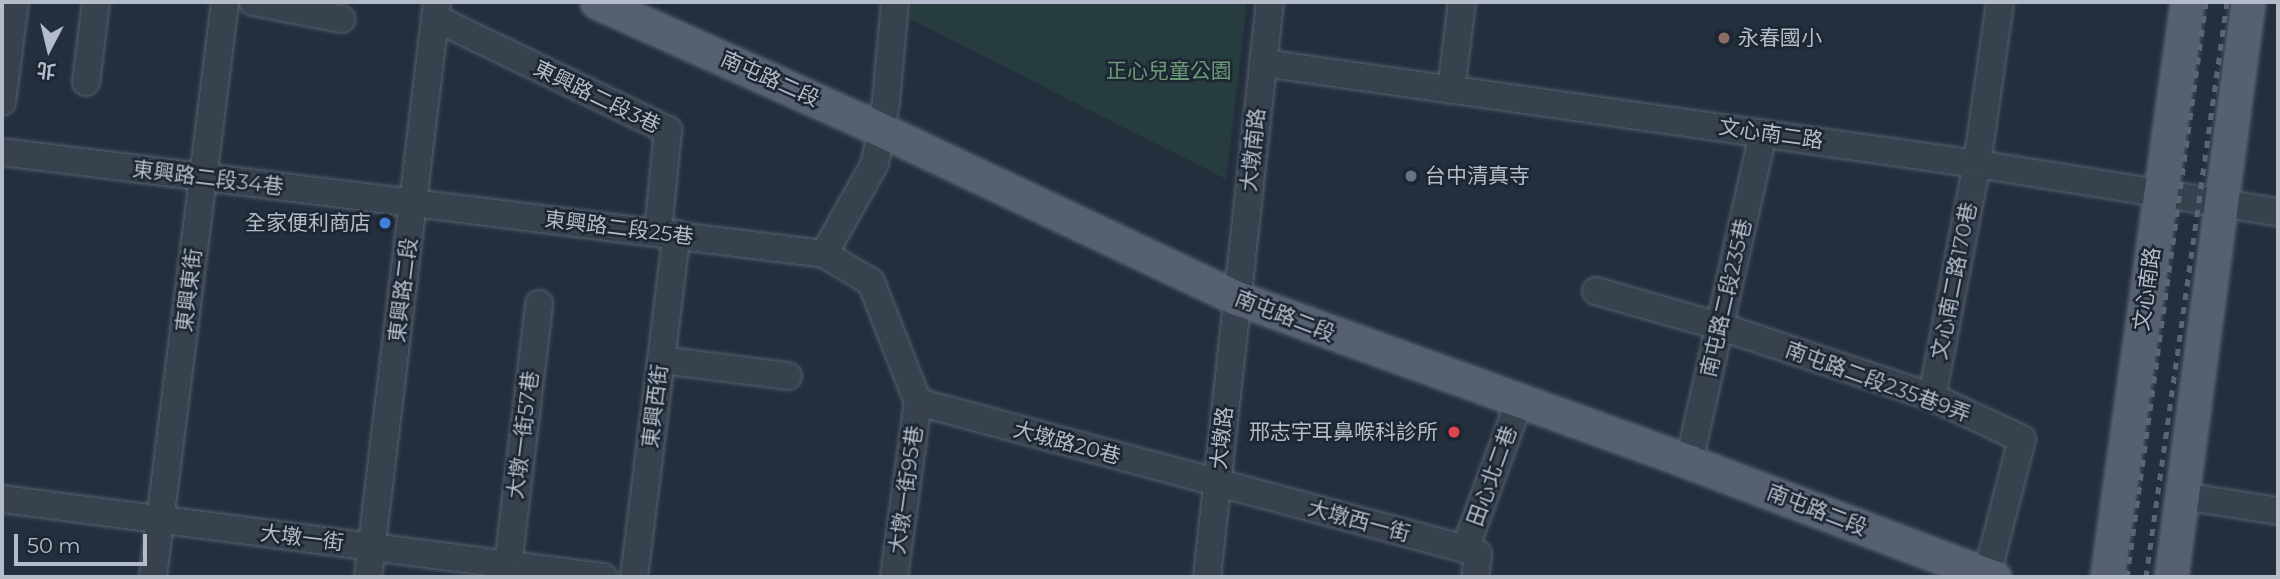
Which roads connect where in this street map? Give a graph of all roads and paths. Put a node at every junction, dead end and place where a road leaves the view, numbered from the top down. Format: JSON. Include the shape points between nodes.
{"nodes":[{"id":1,"x":15,"y":2,"type":"edge"},
{"id":2,"x":96,"y":2,"type":"edge"},
{"id":3,"x":225,"y":2,"type":"edge"},
{"id":4,"x":253,"y":2,"type":"edge"},
{"id":5,"x":597,"y":2,"type":"edge"},
{"id":6,"x":895,"y":2,"type":"edge"},
{"id":7,"x":1270,"y":2,"type":"edge"},
{"id":8,"x":1462,"y":2,"type":"edge"},
{"id":9,"x":2000,"y":2,"type":"edge"},
{"id":10,"x":2187,"y":2,"type":"edge"},
{"id":11,"x":2248,"y":2,"type":"edge"},
{"id":12,"x":436,"y":10,"type":"edge"},
{"id":13,"x":341,"y":19,"type":"dead end"},
{"id":14,"x":1263,"y":63,"type":"junction"},
{"id":15,"x":86,"y":82,"type":"dead end"},
{"id":16,"x":1451,"y":90,"type":"junction"},
{"id":17,"x":2,"y":102,"type":"edge"},
{"id":18,"x":880,"y":132,"type":"junction"},
{"id":19,"x":1763,"y":133,"type":"junction"},
{"id":20,"x":2,"y":152,"type":"edge"},
{"id":21,"x":1977,"y":164,"type":"junction"},
{"id":22,"x":203,"y":177,"type":"junction"},
{"id":23,"x":2160,"y":192,"type":"junction"},
{"id":24,"x":2221,"y":202,"type":"junction"},
{"id":25,"x":413,"y":204,"type":"junction"},
{"id":26,"x":2278,"y":212,"type":"edge"},
{"id":27,"x":667,"y":233,"type":"junction"},
{"id":28,"x":824,"y":254,"type":"junction"},
{"id":29,"x":1596,"y":291,"type":"dead end"},
{"id":30,"x":1237,"y":298,"type":"junction"},
{"id":31,"x":539,"y":304,"type":"dead end"},
{"id":32,"x":1719,"y":326,"type":"junction"},
{"id":33,"x":661,"y":360,"type":"junction"},
{"id":34,"x":788,"y":376,"type":"dead end"},
{"id":35,"x":1932,"y":397,"type":"junction"},
{"id":36,"x":918,"y":402,"type":"junction"},
{"id":37,"x":1519,"y":402,"type":"junction"},
{"id":38,"x":1689,"y":462,"type":"junction"},
{"id":39,"x":1217,"y":484,"type":"junction"},
{"id":40,"x":2182,"y":496,"type":"junction"},
{"id":41,"x":2,"y":499,"type":"edge"},
{"id":42,"x":2278,"y":511,"type":"edge"},
{"id":43,"x":160,"y":520,"type":"junction"},
{"id":44,"x":371,"y":547,"type":"junction"},
{"id":45,"x":1465,"y":549,"type":"junction"},
{"id":46,"x":508,"y":565,"type":"junction"},
{"id":47,"x":1972,"y":573,"type":"edge"},
{"id":48,"x":153,"y":577,"type":"edge"},
{"id":49,"x":368,"y":577,"type":"edge"},
{"id":50,"x":603,"y":577,"type":"edge"},
{"id":51,"x":634,"y":577,"type":"edge"},
{"id":52,"x":894,"y":577,"type":"edge"},
{"id":53,"x":1207,"y":577,"type":"edge"},
{"id":54,"x":1475,"y":577,"type":"edge"},
{"id":55,"x":2108,"y":577,"type":"edge"},
{"id":56,"x":2171,"y":577,"type":"edge"}],
"edges":[{"from":1,"to":17,"type":"street"},
{"from":2,"to":15,"type":"street"},
{"from":3,"to":22,"type":"street","name":"東興東街"},
{"from":4,"to":13,"type":"street"},
{"from":5,"to":18,"type":"main road","name":"南屯路二段"},
{"from":6,"to":18,"type":"street"},
{"from":7,"to":14,"type":"street","name":"大墩南路"},
{"from":8,"to":16,"type":"street"},
{"from":9,"to":21,"type":"street","name":"文心南二路170巷"},
{"from":10,"to":23,"type":"main road","name":"文心南路"},
{"from":11,"to":24,"type":"main road"},
{"from":12,"to":25,"type":"street","name":"東興路二段"},
{"from":12,"to":27,"type":"street","name":"東興路二段3巷","via":[[668,130]]},
{"from":14,"to":16,"type":"street","name":"文心南二路"},
{"from":14,"to":30,"type":"street","name":"大墩南路"},
{"from":16,"to":19,"type":"street","name":"文心南二路"},
{"from":18,"to":28,"type":"street","via":[[875,163]]},
{"from":18,"to":30,"type":"main road","name":"南屯路二段"},
{"from":19,"to":21,"type":"street","name":"文心南二路"},
{"from":19,"to":32,"type":"street","name":"南屯路二段235巷"},
{"from":20,"to":22,"type":"street","name":"東興路二段34巷"},
{"from":21,"to":23,"type":"street","name":"文心南二路"},
{"from":21,"to":35,"type":"street","name":"文心南二路170巷"},
{"from":22,"to":25,"type":"street","name":"東興路二段34巷"},
{"from":22,"to":43,"type":"street","name":"東興東街"},
{"from":23,"to":24,"type":"street","name":"文心南二路"},
{"from":23,"to":55,"type":"main road","name":"文心南路"},
{"from":24,"to":26,"type":"street","name":"文心南二路"},
{"from":24,"to":40,"type":"main road"},
{"from":25,"to":27,"type":"street","name":"東興路二段25巷"},
{"from":25,"to":44,"type":"street","name":"東興路二段"},
{"from":27,"to":28,"type":"street","name":"東興路二段25巷"},
{"from":27,"to":33,"type":"street","name":"東興西街"},
{"from":28,"to":36,"type":"street","via":[[871,282]]},
{"from":29,"to":32,"type":"street","name":"南屯路二段235巷9弄"},
{"from":30,"to":37,"type":"main road","name":"南屯路二段"},
{"from":30,"to":39,"type":"street","name":"大墩路"},
{"from":31,"to":46,"type":"street","name":"大墩一街57巷"},
{"from":32,"to":35,"type":"street","name":"南屯路二段235巷9弄"},
{"from":32,"to":38,"type":"street","name":"南屯路二段235巷"},
{"from":33,"to":34,"type":"street"},
{"from":33,"to":51,"type":"street","name":"東興西街"},
{"from":35,"to":47,"type":"street","name":"南屯路二段235巷9弄","via":[[2022,439]]},
{"from":36,"to":39,"type":"street","name":"大墩路20巷"},
{"from":36,"to":52,"type":"street","name":"大墩一街95巷"},
{"from":37,"to":38,"type":"main road","name":"南屯路二段"},
{"from":37,"to":45,"type":"street","name":"田心北二巷"},
{"from":38,"to":47,"type":"main road","name":"南屯路二段"},
{"from":39,"to":45,"type":"street","name":"大墩西一街"},
{"from":39,"to":53,"type":"street","name":"大墩路"},
{"from":40,"to":42,"type":"street"},
{"from":40,"to":56,"type":"main road"},
{"from":41,"to":43,"type":"street","name":"大墩一街"},
{"from":43,"to":44,"type":"street","name":"大墩一街"},
{"from":43,"to":48,"type":"street","name":"東興東街"},
{"from":44,"to":46,"type":"street","name":"大墩一街"},
{"from":44,"to":49,"type":"street","name":"東興路二段"},
{"from":45,"to":54,"type":"street","via":[[1478,554]]},
{"from":46,"to":50,"type":"street","name":"大墩一街"}]}
